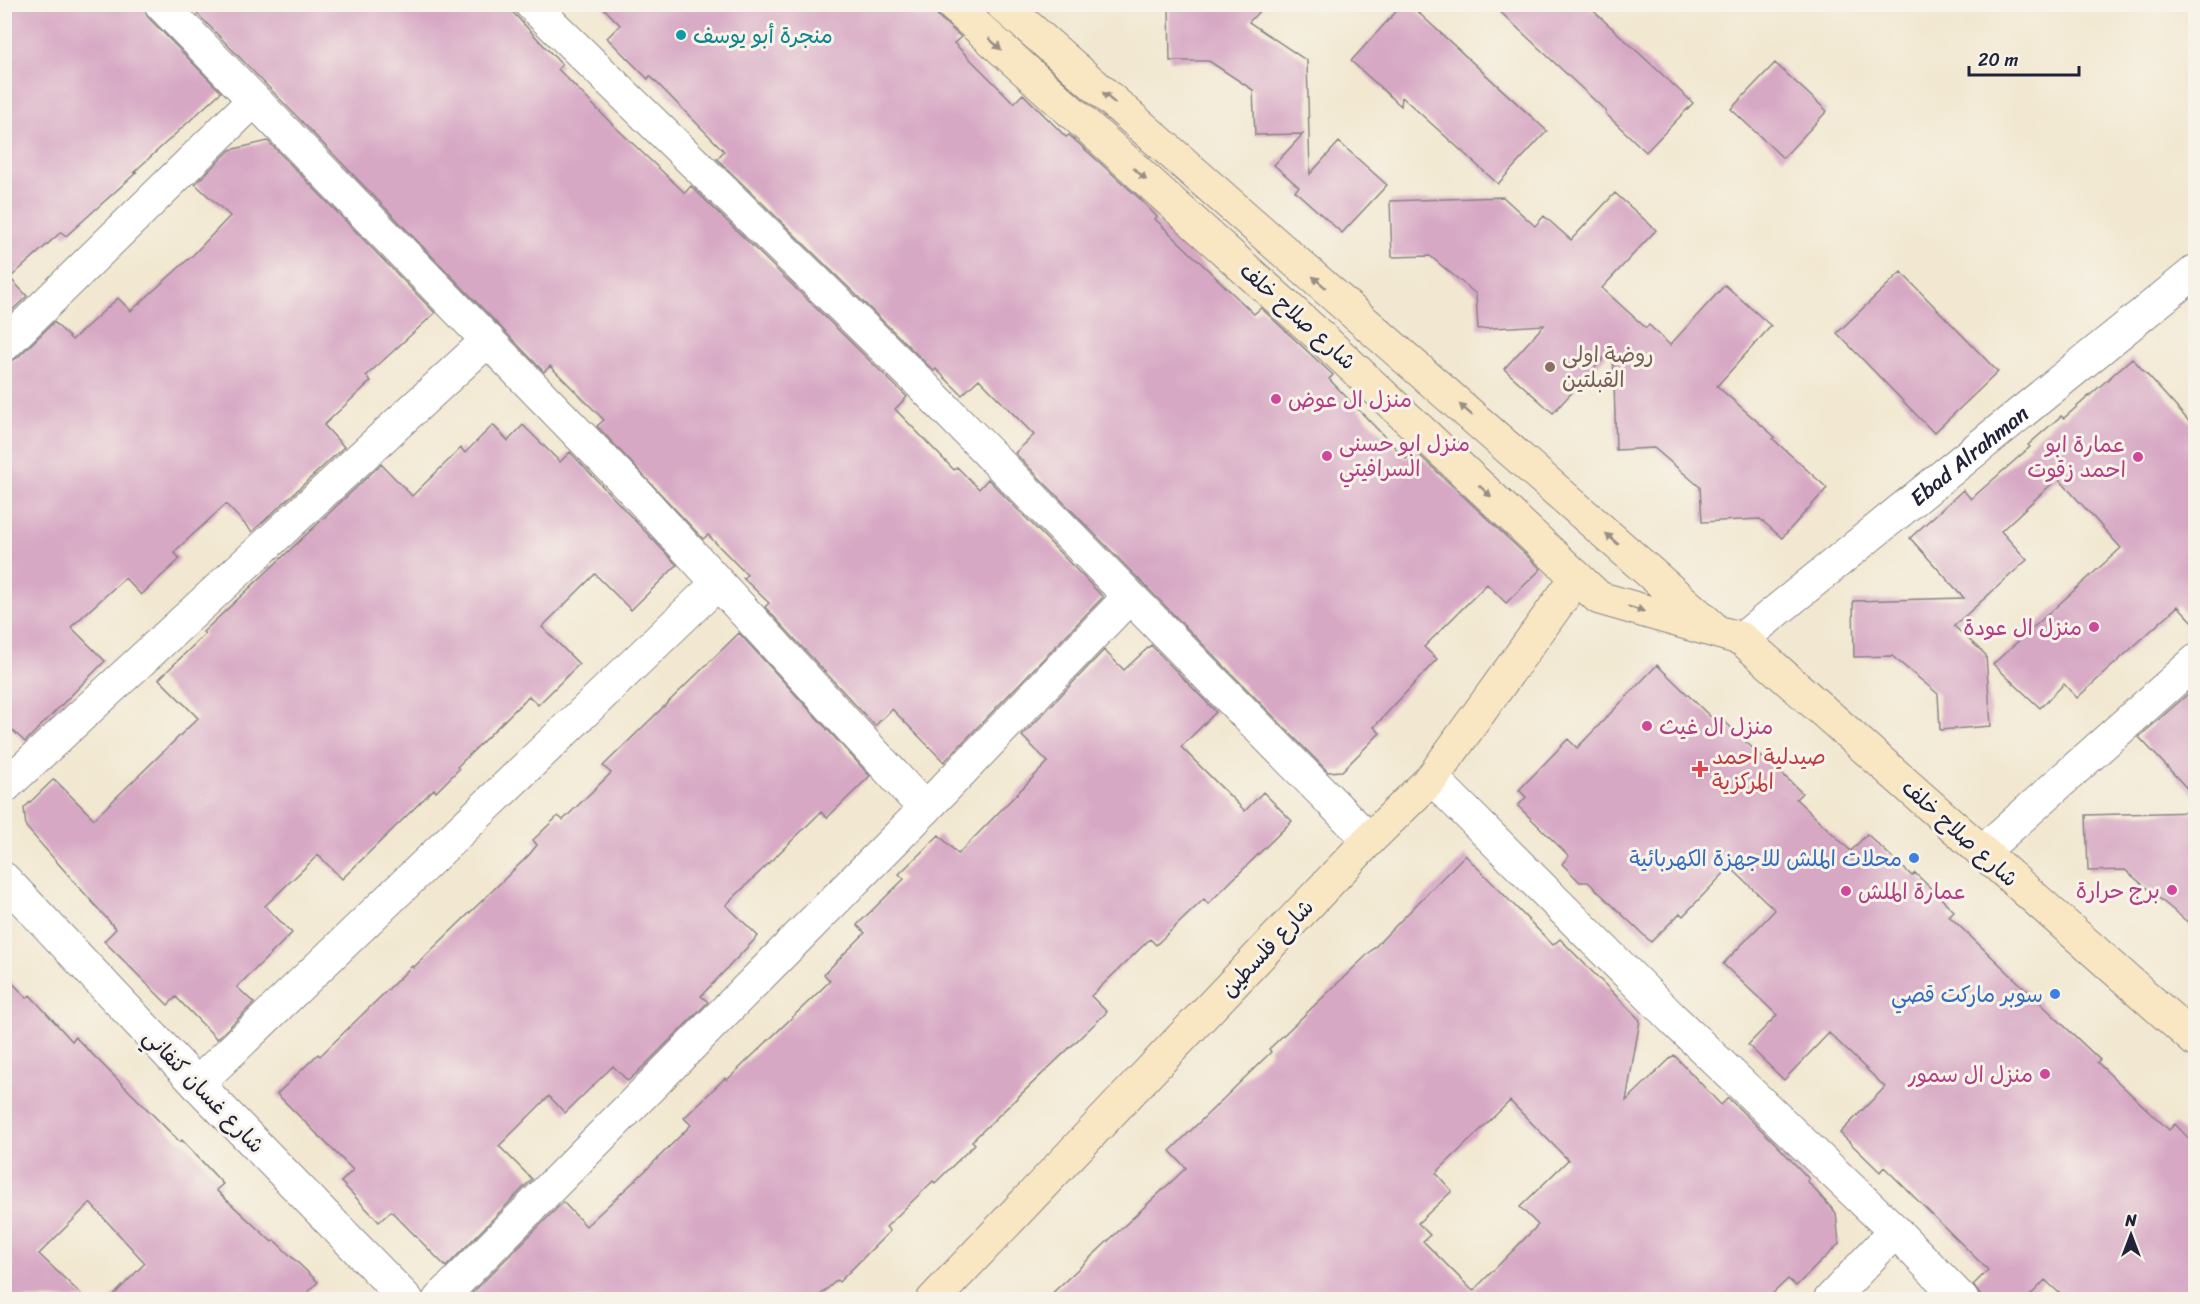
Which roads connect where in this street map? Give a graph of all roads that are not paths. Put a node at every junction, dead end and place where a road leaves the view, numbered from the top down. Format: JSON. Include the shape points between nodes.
{"nodes":[{"id":1,"x":161,"y":4,"type":"edge"},
{"id":2,"x":531,"y":4,"type":"edge"},
{"id":3,"x":952,"y":4,"type":"edge"},
{"id":4,"x":1002,"y":4,"type":"edge"},
{"id":5,"x":254,"y":100,"type":"junction"},
{"id":6,"x":2196,"y":271,"type":"edge"},
{"id":7,"x":488,"y":340,"type":"junction"},
{"id":8,"x":4,"y":345,"type":"edge"},
{"id":9,"x":1577,"y":577,"type":"junction"},
{"id":10,"x":718,"y":583,"type":"junction"},
{"id":11,"x":1129,"y":597,"type":"junction"},
{"id":12,"x":1731,"y":636,"type":"junction"},
{"id":13,"x":2196,"y":661,"type":"edge"},
{"id":14,"x":1432,"y":778,"type":"junction"},
{"id":15,"x":4,"y":787,"type":"edge"},
{"id":16,"x":925,"y":809,"type":"junction"},
{"id":17,"x":1369,"y":840,"type":"junction"},
{"id":18,"x":1982,"y":852,"type":"junction"},
{"id":19,"x":4,"y":879,"type":"edge"},
{"id":20,"x":2196,"y":1041,"type":"edge"},
{"id":21,"x":197,"y":1084,"type":"junction"},
{"id":22,"x":1895,"y":1231,"type":"junction"},
{"id":23,"x":407,"y":1299,"type":"edge"},
{"id":24,"x":439,"y":1299,"type":"edge"},
{"id":25,"x":933,"y":1299,"type":"edge"},
{"id":26,"x":1830,"y":1299,"type":"edge"},
{"id":27,"x":1962,"y":1299,"type":"edge"}],
"edges":[{"from":1,"to":5,"type":"street"},
{"from":2,"to":11,"type":"street","via":[[917,380]]},
{"from":3,"to":9,"type":"main road","name":"شارع صلاح خلف","one_way":true,"via":[[1324,340]]},
{"from":12,"to":4,"type":"main road","name":"شارع صلاح خلف","one_way":true},
{"from":5,"to":7,"type":"street"},
{"from":5,"to":8,"type":"street"},
{"from":6,"to":12,"type":"street","name":"Ebad Alrahman"},
{"from":7,"to":10,"type":"street"},
{"from":7,"to":15,"type":"street"},
{"from":9,"to":12,"type":"main road","name":"شارع صلاح خلف","one_way":true,"via":[[1599,598]]},
{"from":9,"to":14,"type":"main road","name":"شارع فلسطين"},
{"from":10,"to":16,"type":"street"},
{"from":10,"to":21,"type":"street"},
{"from":11,"to":16,"type":"street"},
{"from":11,"to":17,"type":"street"},
{"from":12,"to":18,"type":"main road","name":"شارع صلاح خلف"},
{"from":13,"to":18,"type":"street"},
{"from":14,"to":17,"type":"main road","name":"شارع فلسطين"},
{"from":14,"to":22,"type":"street","via":[[1673,1019]]},
{"from":16,"to":24,"type":"street"},
{"from":17,"to":25,"type":"main road","name":"شارع فلسطين"},
{"from":18,"to":20,"type":"main road","name":"شارع صلاح خلف"},
{"from":19,"to":21,"type":"street","name":"شارع غسان كنفاني"},
{"from":21,"to":23,"type":"street","name":"شارع غسان كنفاني"},
{"from":22,"to":26,"type":"street"},
{"from":22,"to":27,"type":"street"}]}
